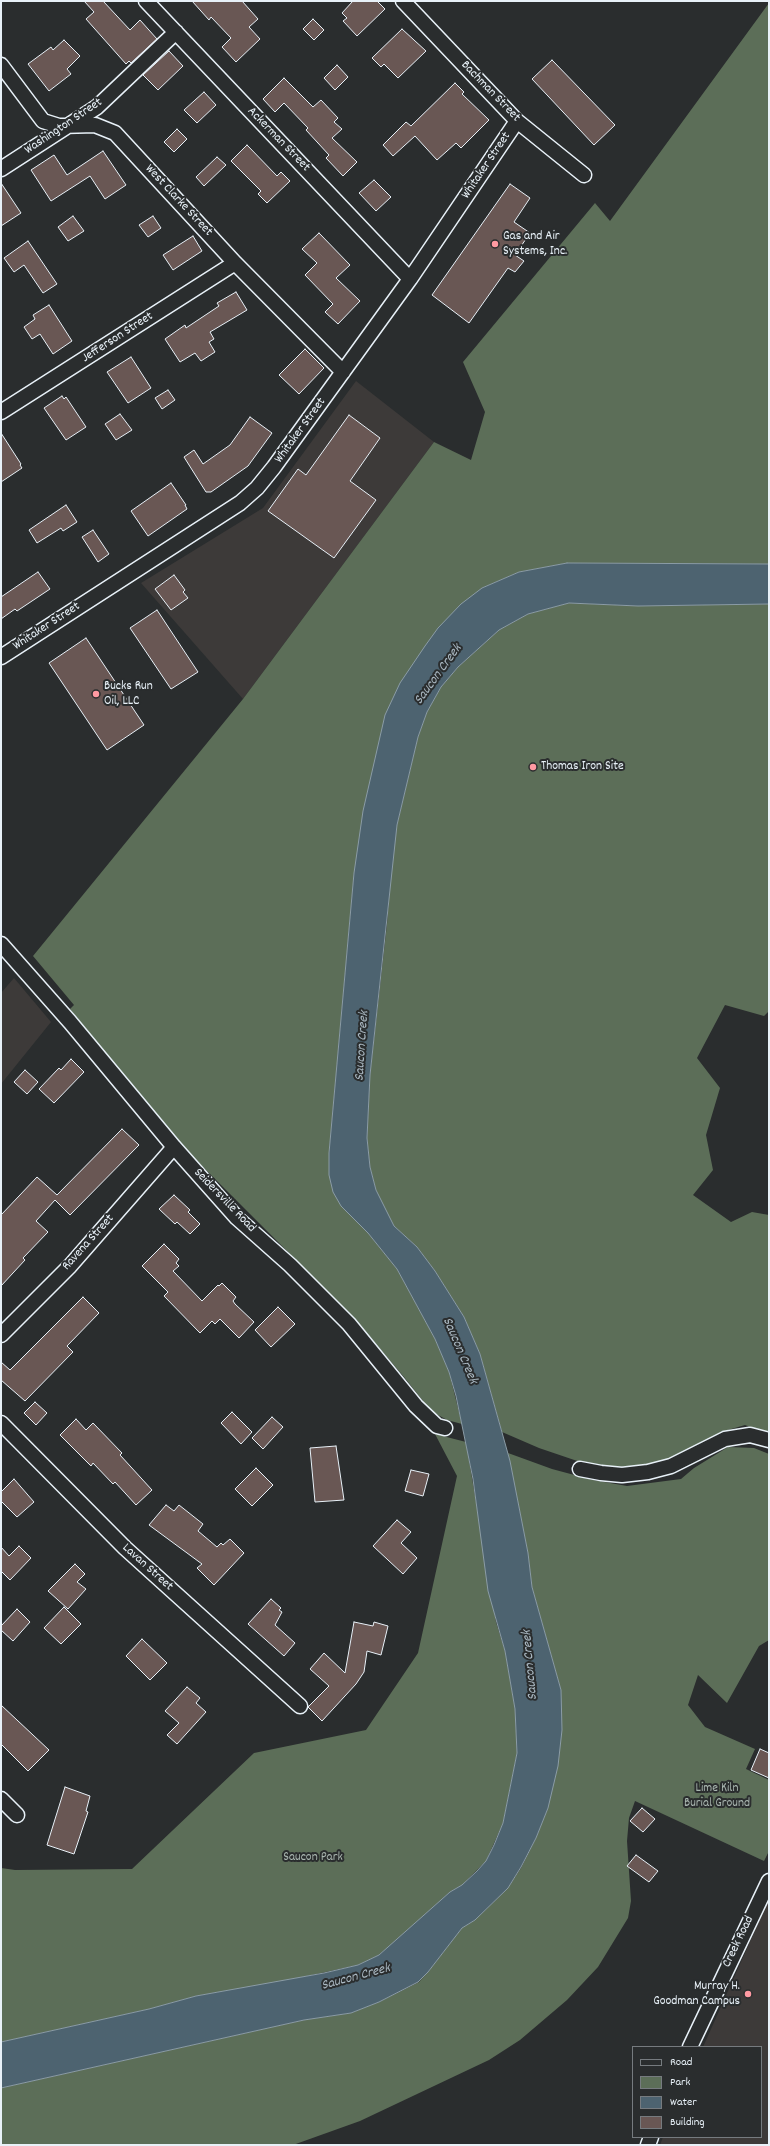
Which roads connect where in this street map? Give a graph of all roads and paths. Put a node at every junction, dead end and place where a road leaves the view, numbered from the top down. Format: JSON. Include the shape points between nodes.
{"nodes":[{"id":1,"x":146,"y":1,"type":"edge"},
{"id":2,"x":403,"y":1,"type":"edge"},
{"id":3,"x":176,"y":32,"type":"junction"},
{"id":4,"x":1,"y":65,"type":"edge"},
{"id":5,"x":517,"y":121,"type":"junction"},
{"id":6,"x":69,"y":126,"type":"junction"},
{"id":7,"x":1,"y":169,"type":"edge"},
{"id":8,"x":584,"y":175,"type":"dead end"},
{"id":9,"x":235,"y":263,"type":"junction"},
{"id":10,"x":410,"y":279,"type":"junction"},
{"id":11,"x":343,"y":372,"type":"junction"},
{"id":12,"x":1,"y":412,"type":"edge"},
{"id":13,"x":1,"y":657,"type":"edge"},
{"id":14,"x":1,"y":944,"type":"edge"},
{"id":15,"x":174,"y":1147,"type":"junction"},
{"id":16,"x":1,"y":1335,"type":"edge"},
{"id":17,"x":1,"y":1423,"type":"edge"},
{"id":18,"x":445,"y":1428,"type":"dead end"},
{"id":19,"x":769,"y":1440,"type":"edge"},
{"id":20,"x":580,"y":1469,"type":"dead end"},
{"id":21,"x":300,"y":1706,"type":"dead end"},
{"id":22,"x":1,"y":1799,"type":"edge"},
{"id":23,"x":17,"y":1815,"type":"dead end"},
{"id":24,"x":769,"y":1881,"type":"edge"},
{"id":25,"x":690,"y":2046,"type":"edge"}],
"edges":[{"from":1,"to":3,"type":"street","name":"Ackerman Street"},
{"from":2,"to":5,"type":"street","name":"Bachman Street"},
{"from":3,"to":6,"type":"street","name":"Washington Street","via":[[97,107]]},
{"from":3,"to":10,"type":"street","name":"Ackerman Street"},
{"from":4,"to":6,"type":"street","name":"West Clarke Street","via":[[40,119],[54,126]]},
{"from":5,"to":8,"type":"street","name":"Bachman Street"},
{"from":5,"to":10,"type":"street","name":"Whitaker Street"},
{"from":6,"to":7,"type":"street","name":"Washington Street"},
{"from":6,"to":9,"type":"street","name":"West Clarke Street","via":[[95,125],[115,133]]},
{"from":9,"to":11,"type":"street","name":"West Clarke Street"},
{"from":9,"to":12,"type":"street","name":"Jefferson Street"},
{"from":10,"to":11,"type":"street","name":"Whitaker Street"},
{"from":11,"to":13,"type":"street","name":"Whitaker Street","via":[[274,468],[240,503]]},
{"from":14,"to":15,"type":"street","name":"Seidersville Road"},
{"from":15,"to":16,"type":"street","name":"Ravena Street","via":[[70,1266]]},
{"from":15,"to":18,"type":"street","name":"Seidersville Road","via":[[237,1218],[290,1265],[349,1324],[416,1406],[437,1426]]},
{"from":17,"to":21,"type":"street","name":"Lavan Street","via":[[125,1548]]},
{"from":19,"to":20,"type":"street","via":[[750,1435],[725,1439],[671,1466],[648,1472],[622,1475]]},
{"from":22,"to":23,"type":"street"},
{"from":24,"to":25,"type":"street","name":"Creek Road"}]}
